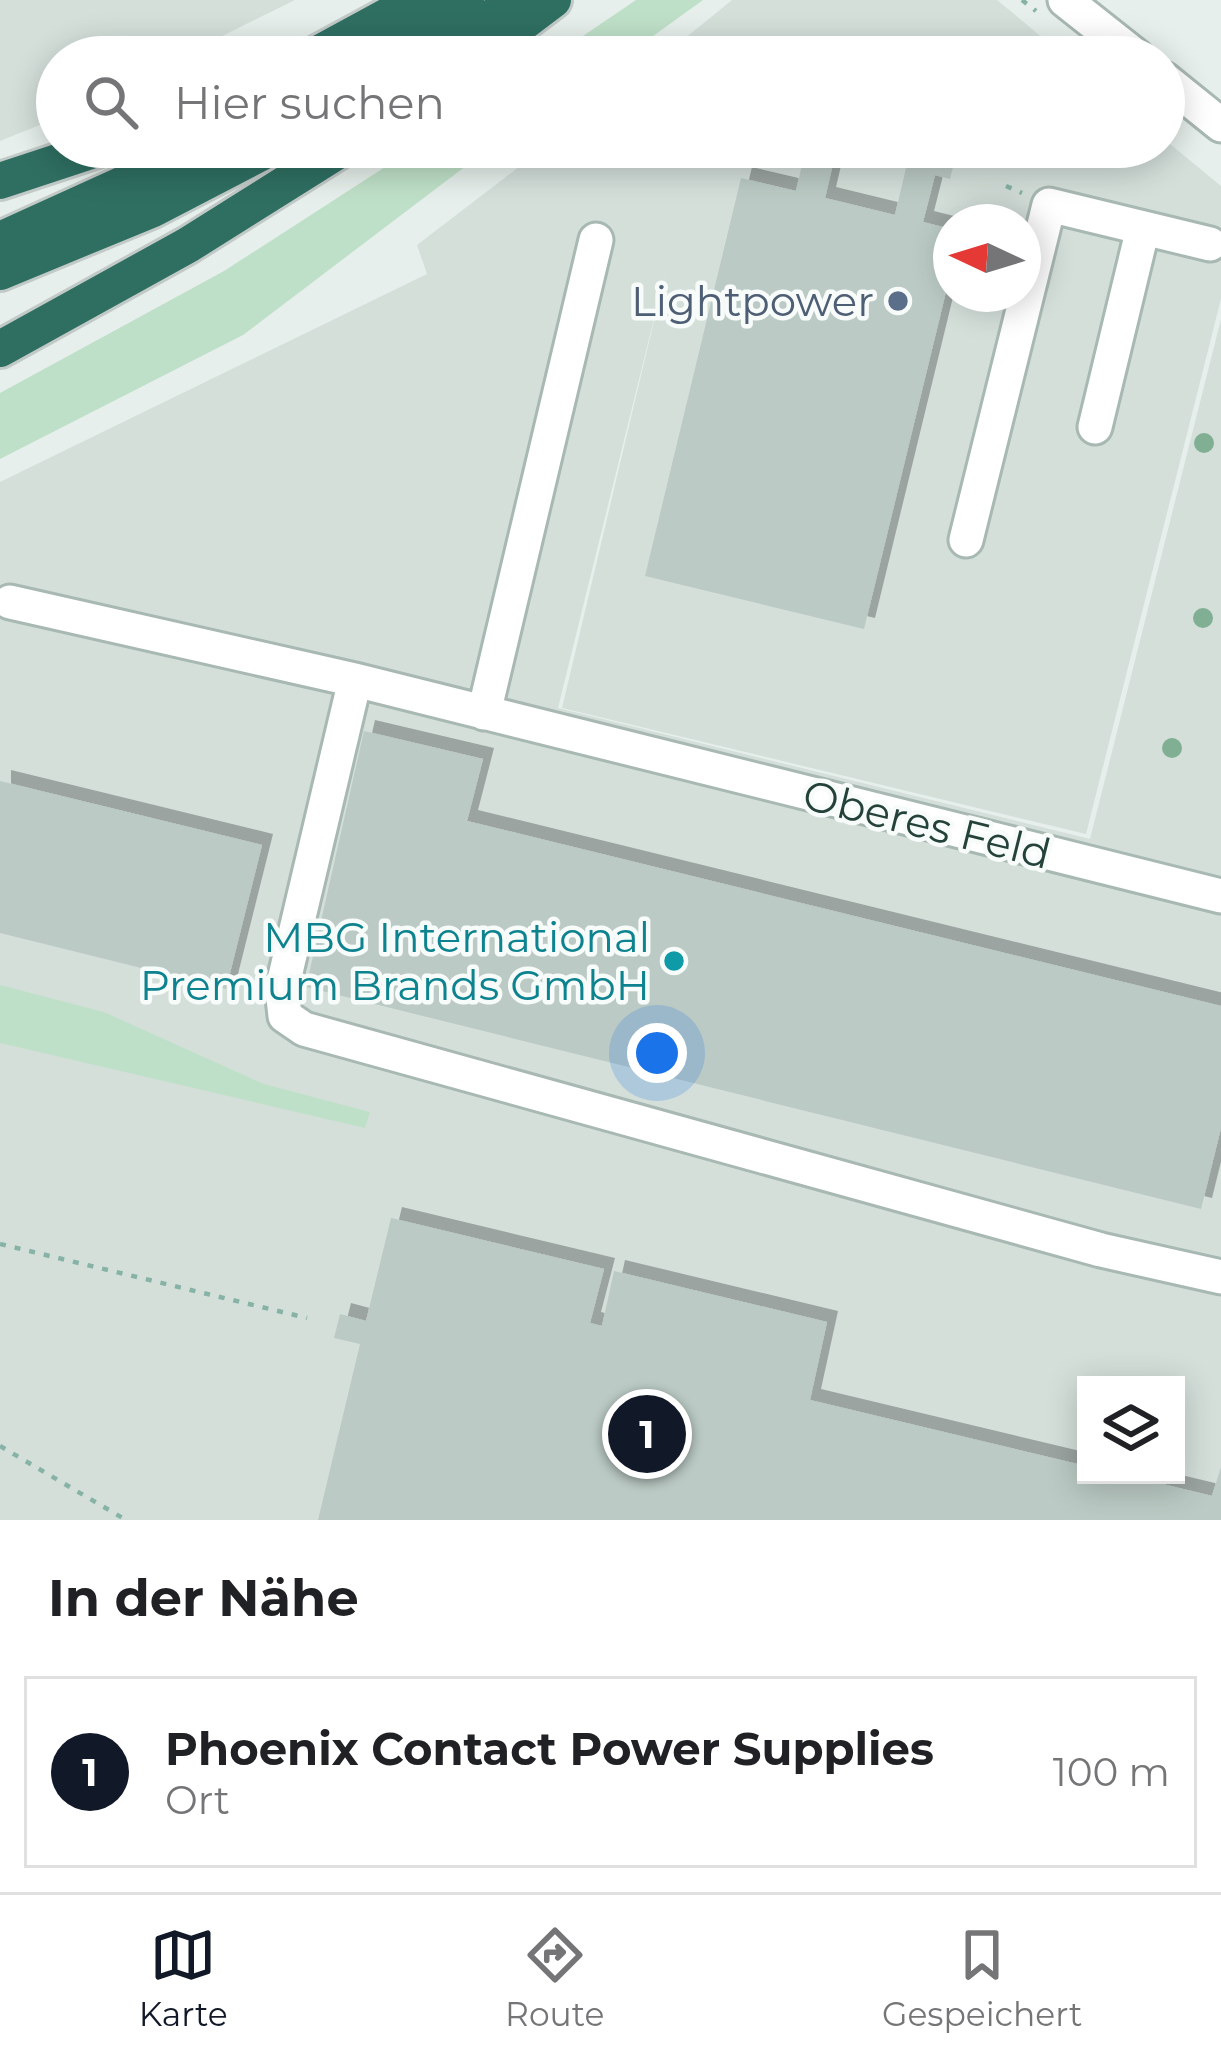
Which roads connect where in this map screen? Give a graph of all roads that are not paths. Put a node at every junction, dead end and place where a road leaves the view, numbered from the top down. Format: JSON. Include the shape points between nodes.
{"nodes":[{"id":1,"x":417,"y":0,"type":"edge"},
{"id":2,"x":466,"y":0,"type":"edge"},
{"id":3,"x":518,"y":0,"type":"edge"},
{"id":4,"x":554,"y":0,"type":"edge"},
{"id":5,"x":1066,"y":0,"type":"edge"},
{"id":6,"x":351,"y":36,"type":"edge"},
{"id":7,"x":407,"y":36,"type":"edge"},
{"id":8,"x":462,"y":36,"type":"edge"},
{"id":9,"x":505,"y":36,"type":"edge"},
{"id":10,"x":1111,"y":36,"type":"edge"},
{"id":11,"x":1185,"y":96,"type":"edge"},
{"id":12,"x":1221,"y":125,"type":"edge"},
{"id":13,"x":41,"y":168,"type":"edge"},
{"id":14,"x":159,"y":168,"type":"edge"},
{"id":15,"x":232,"y":168,"type":"edge"},
{"id":16,"x":310,"y":168,"type":"edge"},
{"id":17,"x":0,"y":182,"type":"edge"},
{"id":18,"x":1143,"y":228,"type":"junction"},
{"id":19,"x":0,"y":240,"type":"edge"},
{"id":20,"x":596,"y":240,"type":"dead end"},
{"id":21,"x":1210,"y":244,"type":"dead end"},
{"id":22,"x":0,"y":272,"type":"edge"},
{"id":23,"x":0,"y":349,"type":"edge"},
{"id":24,"x":1095,"y":427,"type":"dead end"},
{"id":25,"x":966,"y":540,"type":"dead end"},
{"id":26,"x":10,"y":602,"type":"dead end"},
{"id":27,"x":355,"y":680,"type":"junction"},
{"id":28,"x":484,"y":712,"type":"junction"},
{"id":29,"x":1221,"y":896,"type":"edge"},
{"id":30,"x":1221,"y":1276,"type":"edge"}],
"edges":[{"from":1,"to":6,"type":"highway"},
{"from":2,"to":7,"type":"highway"},
{"from":3,"to":8,"type":"highway"},
{"from":4,"to":9,"type":"highway"},
{"from":5,"to":10,"type":"street"},
{"from":11,"to":12,"type":"street"},
{"from":13,"to":17,"type":"highway"},
{"from":14,"to":19,"type":"highway"},
{"from":15,"to":22,"type":"highway"},
{"from":16,"to":23,"type":"highway"},
{"from":18,"to":21,"type":"street"},
{"from":18,"to":24,"type":"street"},
{"from":18,"to":25,"type":"street","via":[[1049,205]]},
{"from":20,"to":28,"type":"street"},
{"from":26,"to":27,"type":"street","name":"Oberes Feld"},
{"from":27,"to":28,"type":"street","name":"Oberes Feld"},
{"from":27,"to":30,"type":"street","via":[[282,989],[285,1016],[304,1029],[1100,1250]]},
{"from":28,"to":29,"type":"street","name":"Oberes Feld"}]}
